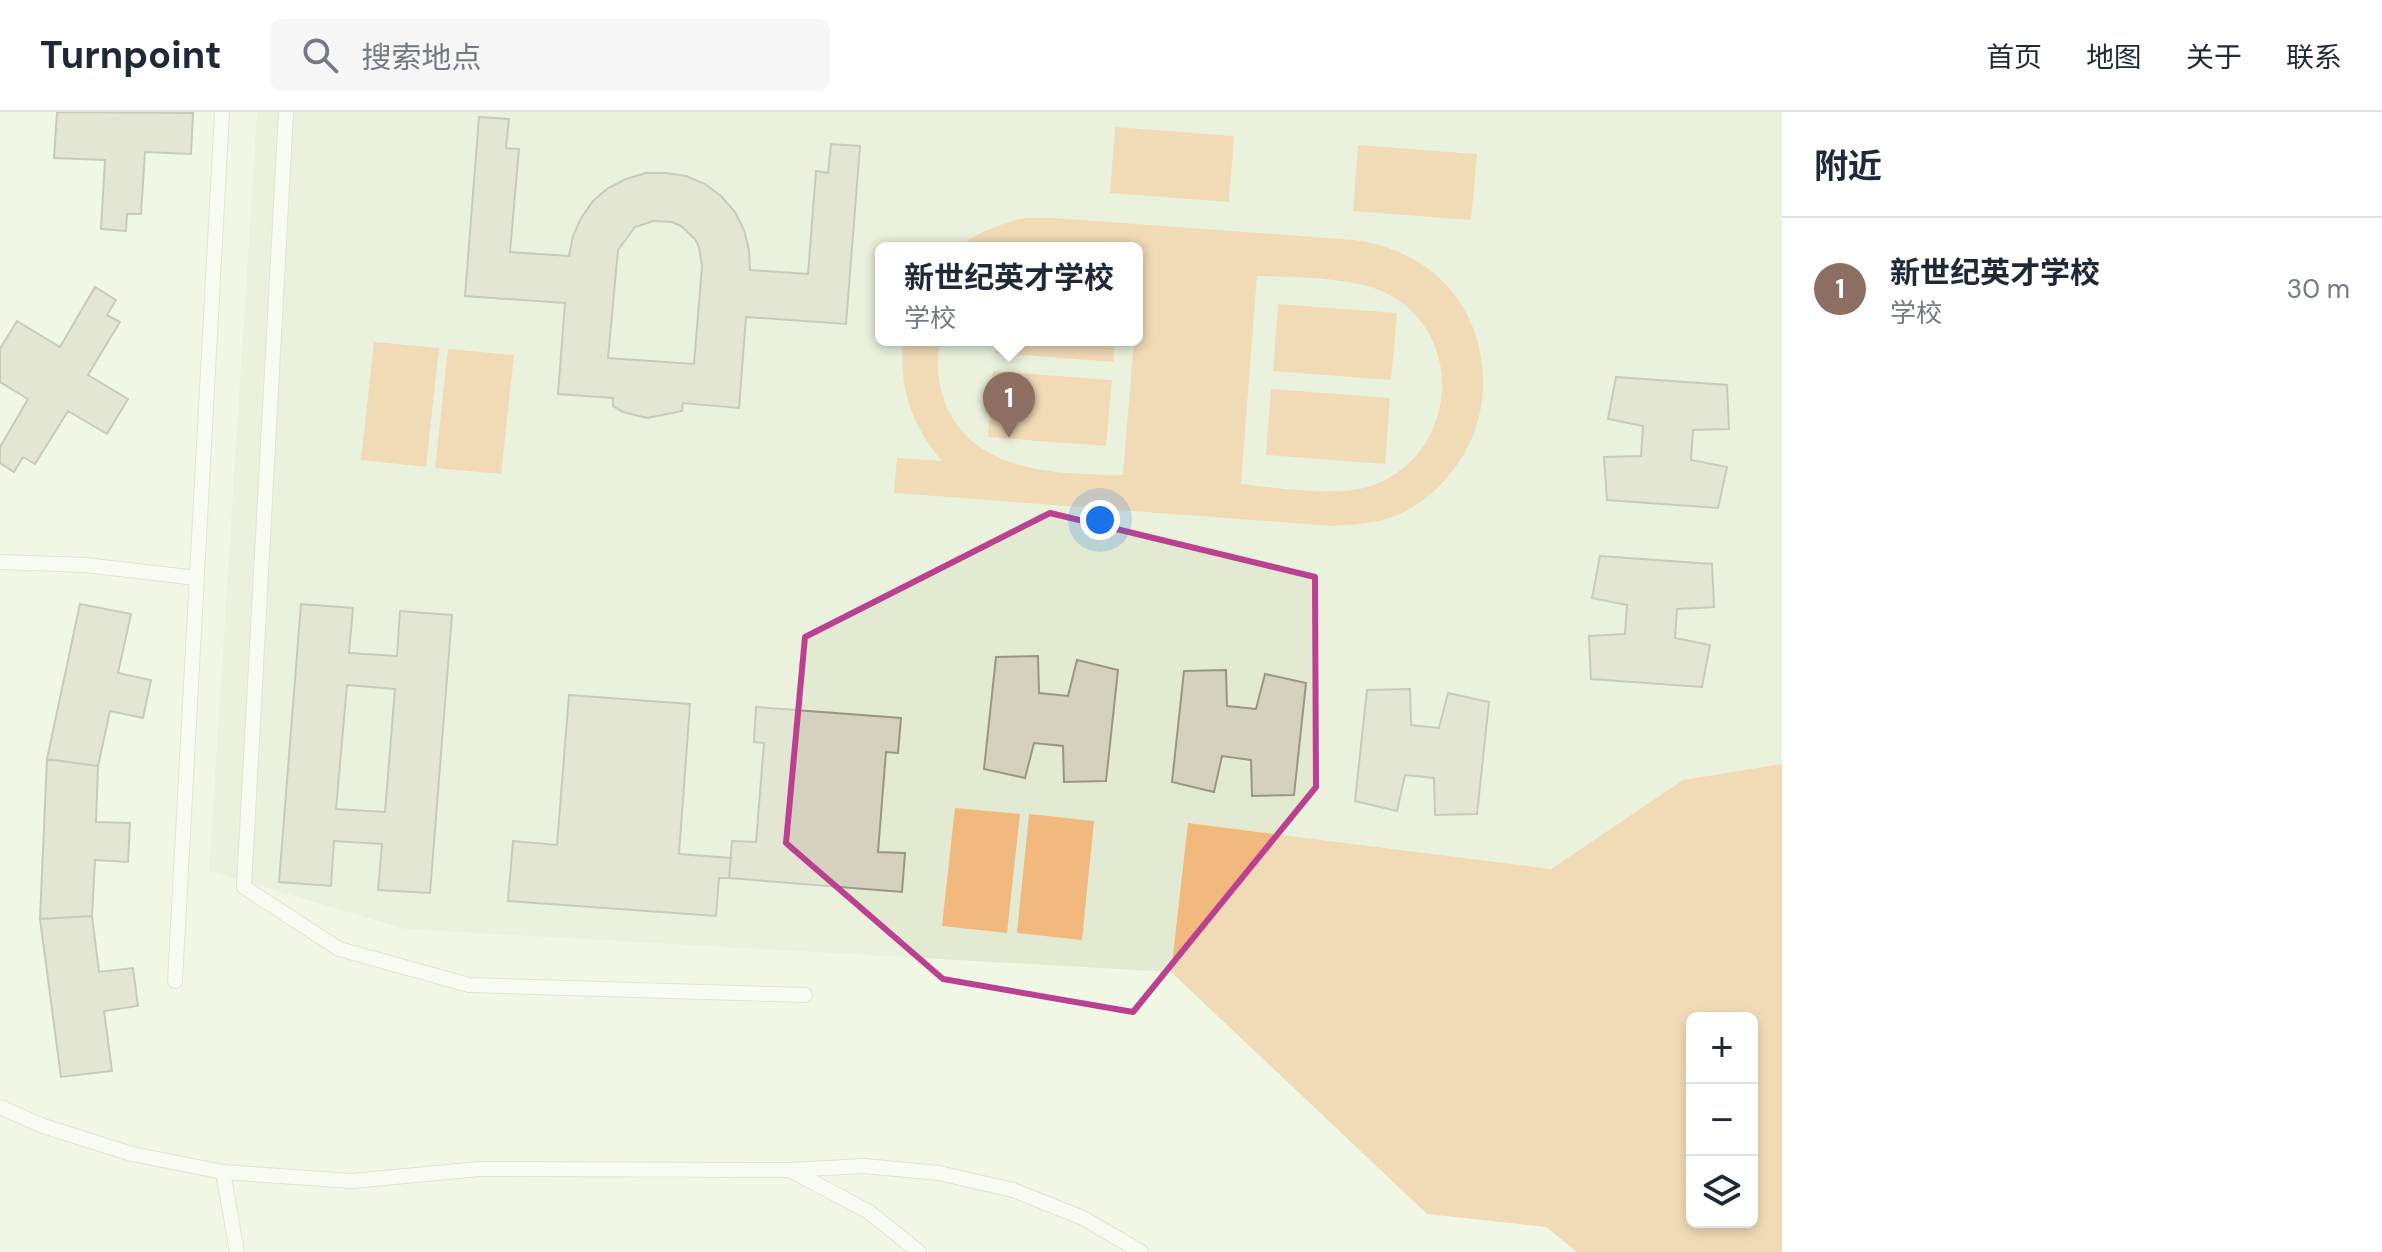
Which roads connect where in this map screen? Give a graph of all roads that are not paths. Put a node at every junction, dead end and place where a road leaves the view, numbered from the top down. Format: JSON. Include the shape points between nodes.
{"nodes":[{"id":1,"x":222,"y":112,"type":"edge"},
{"id":2,"x":286,"y":112,"type":"edge"},
{"id":3,"x":0,"y":562,"type":"edge"},
{"id":4,"x":197,"y":578,"type":"junction"},
{"id":5,"x":175,"y":981,"type":"dead end"},
{"id":6,"x":805,"y":995,"type":"dead end"},
{"id":7,"x":0,"y":1107,"type":"edge"},
{"id":8,"x":789,"y":1170,"type":"junction"},
{"id":9,"x":223,"y":1172,"type":"junction"},
{"id":10,"x":237,"y":1252,"type":"edge"},
{"id":11,"x":919,"y":1252,"type":"edge"},
{"id":12,"x":1141,"y":1252,"type":"edge"}],
"edges":[{"from":1,"to":4,"type":"lane"},
{"from":2,"to":6,"type":"lane","via":[[244,887],[339,949],[469,985]]},
{"from":3,"to":4,"type":"lane"},
{"from":4,"to":5,"type":"lane"},
{"from":7,"to":9,"type":"lane","via":[[132,1154]]},
{"from":8,"to":9,"type":"lane","via":[[479,1169],[352,1181]]},
{"from":8,"to":11,"type":"lane","via":[[869,1212]]},
{"from":8,"to":12,"type":"lane","via":[[864,1166],[939,1173],[1013,1190],[1083,1218]]},
{"from":9,"to":10,"type":"lane"}]}
